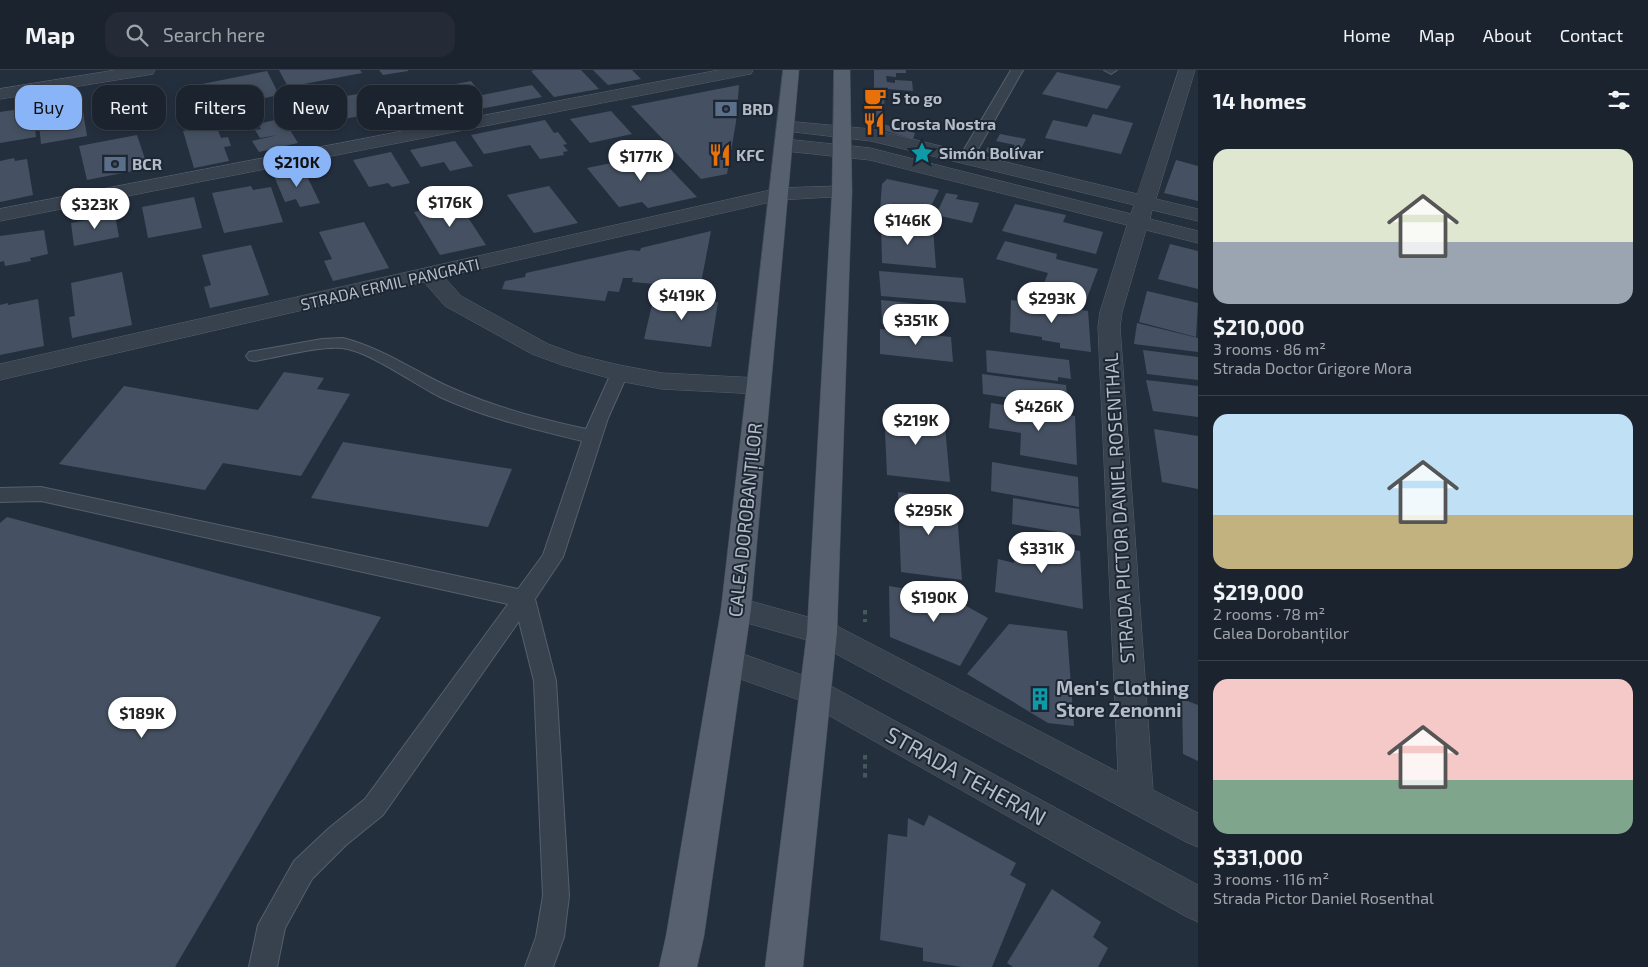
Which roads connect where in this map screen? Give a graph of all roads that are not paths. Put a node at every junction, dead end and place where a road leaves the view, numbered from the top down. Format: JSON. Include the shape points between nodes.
{"nodes":[{"id":1,"x":147,"y":70,"type":"edge"},
{"id":2,"x":745,"y":70,"type":"edge"},
{"id":3,"x":791,"y":70,"type":"edge"},
{"id":4,"x":842,"y":70,"type":"edge"},
{"id":5,"x":1017,"y":70,"type":"edge"},
{"id":6,"x":1187,"y":70,"type":"edge"},
{"id":7,"x":0,"y":94,"type":"edge"},
{"id":8,"x":786,"y":126,"type":"junction"},
{"id":9,"x":843,"y":130,"type":"junction"},
{"id":10,"x":785,"y":145,"type":"junction"},
{"id":11,"x":843,"y":150,"type":"junction"},
{"id":12,"x":966,"y":158,"type":"junction"},
{"id":13,"x":842,"y":192,"type":"junction"},
{"id":14,"x":779,"y":194,"type":"junction"},
{"id":15,"x":1142,"y":212,"type":"junction"},
{"id":16,"x":0,"y":215,"type":"edge"},
{"id":17,"x":1198,"y":215,"type":"edge"},
{"id":18,"x":1198,"y":237,"type":"edge"},
{"id":19,"x":430,"y":275,"type":"junction"},
{"id":20,"x":255,"y":356,"type":"dead end"},
{"id":21,"x":0,"y":372,"type":"edge"},
{"id":22,"x":619,"y":373,"type":"junction"},
{"id":23,"x":759,"y":386,"type":"junction"},
{"id":24,"x":593,"y":437,"type":"junction"},
{"id":25,"x":0,"y":495,"type":"edge"},
{"id":26,"x":524,"y":599,"type":"junction"},
{"id":27,"x":736,"y":609,"type":"junction"},
{"id":28,"x":822,"y":632,"type":"junction"},
{"id":29,"x":728,"y":662,"type":"junction"},
{"id":30,"x":816,"y":692,"type":"junction"},
{"id":31,"x":1136,"y":798,"type":"junction"},
{"id":32,"x":1198,"y":831,"type":"edge"},
{"id":33,"x":1198,"y":904,"type":"edge"},
{"id":34,"x":263,"y":967,"type":"edge"},
{"id":35,"x":539,"y":967,"type":"edge"},
{"id":36,"x":678,"y":967,"type":"edge"},
{"id":37,"x":784,"y":967,"type":"edge"}],
"edges":[{"from":1,"to":7,"type":"street"},
{"from":2,"to":16,"type":"street"},
{"from":3,"to":8,"type":"main road","name":"CALEA DOROBANȚILOR"},
{"from":4,"to":9,"type":"main road"},
{"from":5,"to":12,"type":"lane"},
{"from":6,"to":15,"type":"street","name":"STRADA PICTOR DANIEL ROSENTHAL"},
{"from":8,"to":9,"type":"street"},
{"from":8,"to":10,"type":"main road","name":"CALEA DOROBANȚILOR"},
{"from":9,"to":11,"type":"main road"},
{"from":9,"to":12,"type":"street"},
{"from":10,"to":11,"type":"street"},
{"from":10,"to":14,"type":"main road","name":"CALEA DOROBANȚILOR"},
{"from":11,"to":13,"type":"main road"},
{"from":11,"to":15,"type":"street"},
{"from":12,"to":15,"type":"street"},
{"from":13,"to":14,"type":"street","name":"STRADA ERMIL PANGRATI"},
{"from":13,"to":28,"type":"main road"},
{"from":14,"to":19,"type":"street","name":"STRADA ERMIL PANGRATI"},
{"from":14,"to":23,"type":"main road","name":"CALEA DOROBANȚILOR"},
{"from":15,"to":17,"type":"street"},
{"from":15,"to":18,"type":"street"},
{"from":15,"to":31,"type":"street","name":"STRADA PICTOR DANIEL ROSENTHAL","via":[[1111,312],[1110,328]]},
{"from":19,"to":21,"type":"street","name":"STRADA ERMIL PANGRATI"},
{"from":19,"to":22,"type":"street","via":[[453,301],[524,340],[570,360]]},
{"from":20,"to":24,"type":"lane","via":[[343,343],[369,351],[447,393],[512,418]]},
{"from":22,"to":23,"type":"street","via":[[662,381]]},
{"from":22,"to":24,"type":"lane"},
{"from":23,"to":27,"type":"main road","name":"CALEA DOROBANȚILOR"},
{"from":24,"to":26,"type":"lane","via":[[553,557]]},
{"from":25,"to":26,"type":"lane","via":[[41,494]]},
{"from":26,"to":34,"type":"lane","via":[[374,807],[303,870],[272,924]]},
{"from":26,"to":35,"type":"lane","via":[[545,681],[556,896],[550,937]]},
{"from":27,"to":28,"type":"street"},
{"from":27,"to":29,"type":"main road","name":"CALEA DOROBANȚILOR"},
{"from":28,"to":30,"type":"main road"},
{"from":28,"to":31,"type":"street"},
{"from":29,"to":30,"type":"street","name":"STRADA TEHERAN"},
{"from":29,"to":36,"type":"main road","name":"CALEA DOROBANȚILOR"},
{"from":30,"to":33,"type":"street","name":"STRADA TEHERAN"},
{"from":30,"to":37,"type":"main road"},
{"from":31,"to":32,"type":"street"}]}
